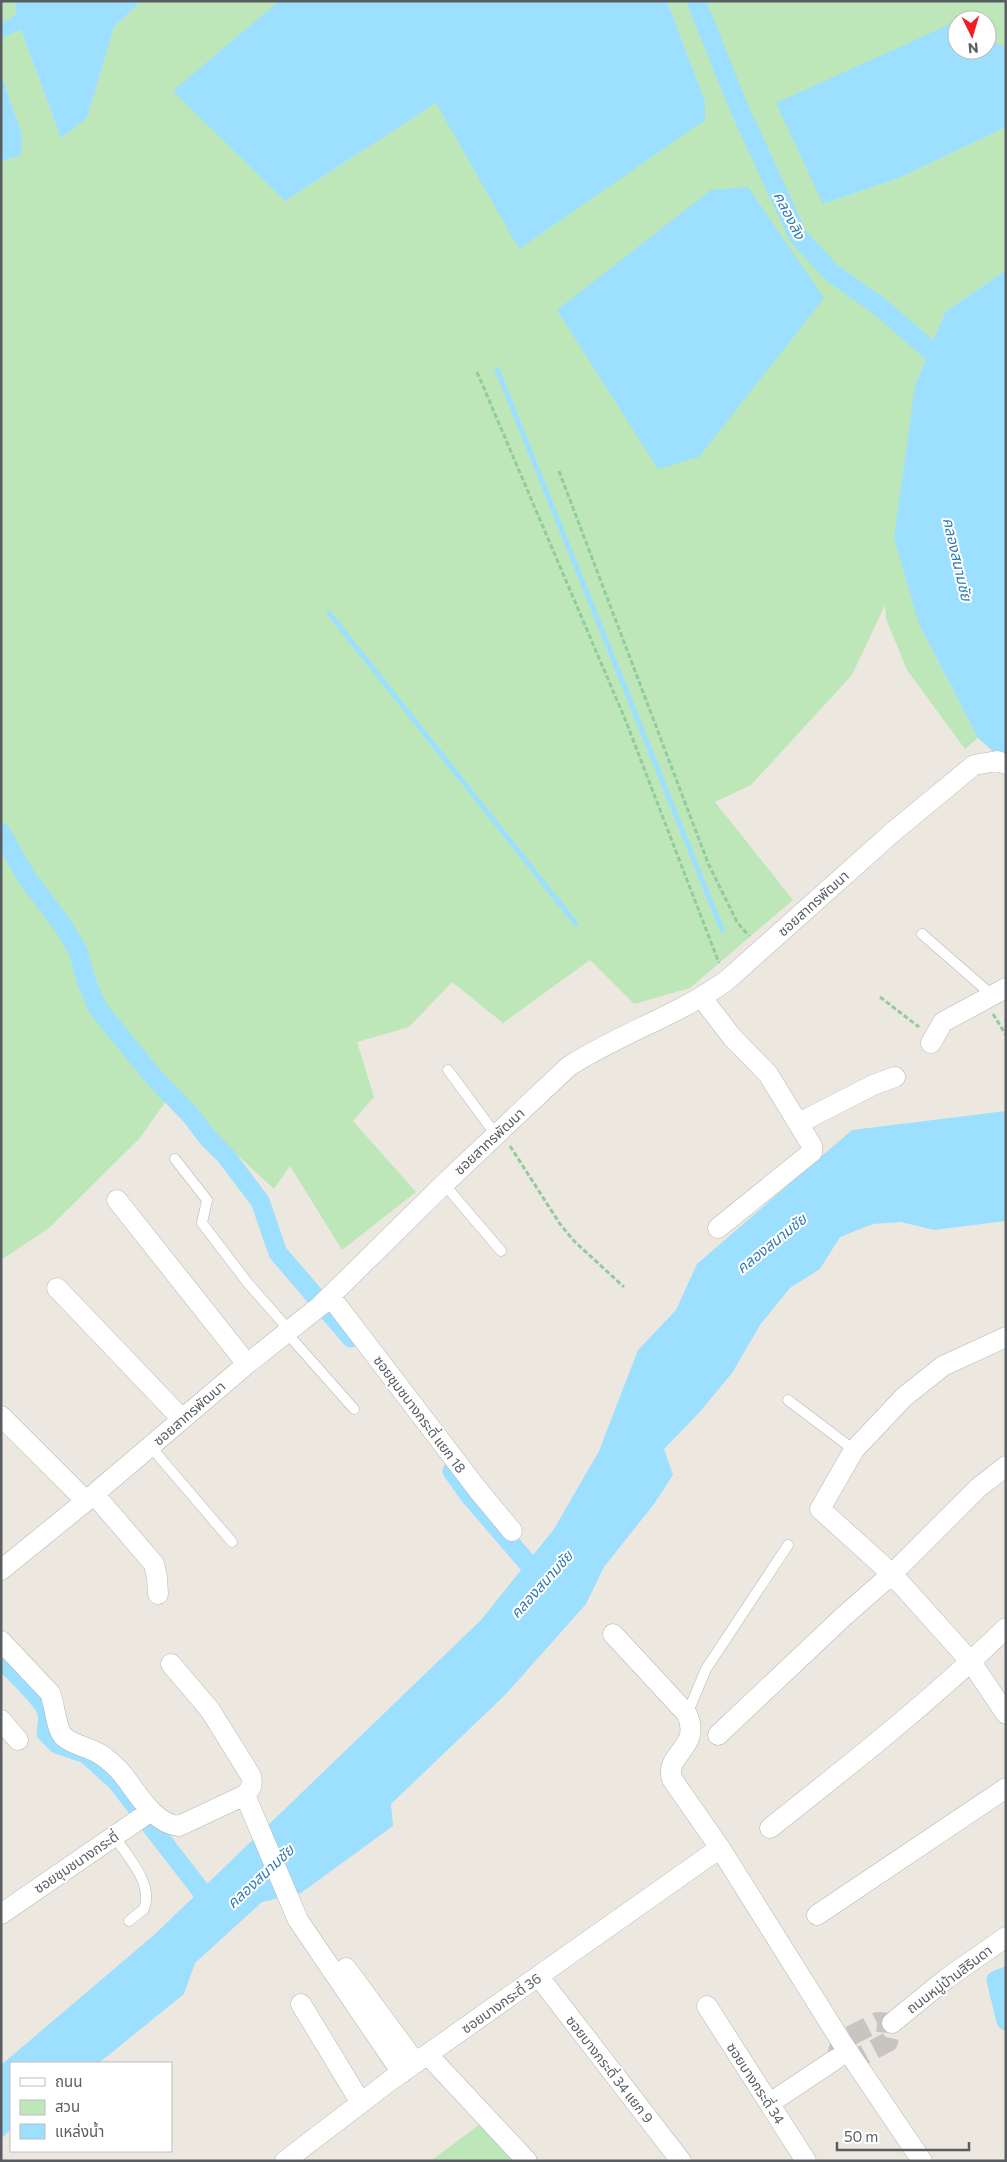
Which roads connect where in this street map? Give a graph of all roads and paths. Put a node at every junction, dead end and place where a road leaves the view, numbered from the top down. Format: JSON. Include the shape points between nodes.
{"nodes":[{"id":1,"x":477,"y":372,"type":"dead end"},
{"id":2,"x":558,"y":471,"type":"dead end"},
{"id":3,"x":1006,"y":764,"type":"edge"},
{"id":4,"x":922,"y":934,"type":"dead end"},
{"id":5,"x":761,"y":950,"type":"junction"},
{"id":6,"x":726,"y":981,"type":"junction"},
{"id":7,"x":999,"y":992,"type":"edge"},
{"id":8,"x":880,"y":997,"type":"dead end"},
{"id":9,"x":702,"y":998,"type":"junction"},
{"id":10,"x":932,"y":1043,"type":"joint"},
{"id":11,"x":448,"y":1070,"type":"dead end"},
{"id":12,"x":895,"y":1077,"type":"dead end"},
{"id":13,"x":799,"y":1123,"type":"junction"},
{"id":14,"x":498,"y":1133,"type":"junction"},
{"id":15,"x":175,"y":1158,"type":"dead end"},
{"id":16,"x":444,"y":1184,"type":"junction"},
{"id":17,"x":117,"y":1200,"type":"dead end"},
{"id":18,"x":718,"y":1228,"type":"dead end"},
{"id":19,"x":501,"y":1251,"type":"dead end"},
{"id":20,"x":624,"y":1287,"type":"dead end"},
{"id":21,"x":57,"y":1288,"type":"dead end"},
{"id":22,"x":325,"y":1301,"type":"junction"},
{"id":23,"x":288,"y":1331,"type":"junction"},
{"id":24,"x":1006,"y":1337,"type":"edge"},
{"id":25,"x":247,"y":1364,"type":"junction"},
{"id":26,"x":788,"y":1400,"type":"dead end"},
{"id":27,"x":354,"y":1409,"type":"dead end"},
{"id":28,"x":1,"y":1416,"type":"edge"},
{"id":29,"x":182,"y":1419,"type":"junction"},
{"id":30,"x":150,"y":1446,"type":"junction"},
{"id":31,"x":854,"y":1450,"type":"junction"},
{"id":32,"x":1006,"y":1466,"type":"edge"},
{"id":33,"x":90,"y":1498,"type":"junction"},
{"id":34,"x":512,"y":1531,"type":"dead end"},
{"id":35,"x":232,"y":1542,"type":"dead end"},
{"id":36,"x":788,"y":1545,"type":"dead end"},
{"id":37,"x":1,"y":1570,"type":"edge"},
{"id":38,"x":892,"y":1574,"type":"junction"},
{"id":39,"x":158,"y":1594,"type":"dead end"},
{"id":40,"x":1006,"y":1628,"type":"edge"},
{"id":41,"x":613,"y":1634,"type":"dead end"},
{"id":42,"x":1,"y":1640,"type":"edge"},
{"id":43,"x":971,"y":1662,"type":"junction"},
{"id":44,"x":171,"y":1664,"type":"dead end"},
{"id":45,"x":687,"y":1714,"type":"junction"},
{"id":46,"x":1006,"y":1714,"type":"edge"},
{"id":47,"x":1,"y":1720,"type":"edge"},
{"id":48,"x":718,"y":1735,"type":"dead end"},
{"id":49,"x":18,"y":1740,"type":"dead end"},
{"id":50,"x":1006,"y":1788,"type":"edge"},
{"id":51,"x":245,"y":1795,"type":"junction"},
{"id":52,"x":146,"y":1814,"type":"junction"},
{"id":53,"x":770,"y":1828,"type":"dead end"},
{"id":54,"x":114,"y":1836,"type":"junction"},
{"id":55,"x":720,"y":1848,"type":"junction"},
{"id":56,"x":1,"y":1914,"type":"edge"},
{"id":57,"x":818,"y":1915,"type":"dead end"},
{"id":58,"x":129,"y":1921,"type":"dead end"},
{"id":59,"x":1006,"y":1937,"type":"edge"},
{"id":60,"x":340,"y":1960,"type":"dead end"},
{"id":61,"x":539,"y":1977,"type":"junction"},
{"id":62,"x":301,"y":2004,"type":"dead end"},
{"id":63,"x":707,"y":2006,"type":"dead end"},
{"id":64,"x":892,"y":2023,"type":"tunnel mouth"},
{"id":65,"x":836,"y":2059,"type":"dead end"},
{"id":66,"x":415,"y":2064,"type":"junction"},
{"id":67,"x":361,"y":2103,"type":"junction"},
{"id":68,"x":770,"y":2103,"type":"junction"},
{"id":69,"x":285,"y":2161,"type":"edge"},
{"id":70,"x":527,"y":2161,"type":"edge"},
{"id":71,"x":681,"y":2161,"type":"edge"},
{"id":72,"x":806,"y":2161,"type":"edge"},
{"id":73,"x":922,"y":2161,"type":"edge"}],
"edges":[{"from":1,"to":6,"type":"path","via":[[625,719]]},
{"from":2,"to":5,"type":"path","via":[[708,863],[738,922]]},
{"from":3,"to":5,"type":"street","name":"ซอยสาทรพัฒนา","via":[[997,761],[974,765],[893,832]]},
{"from":4,"to":7,"type":"lane"},
{"from":5,"to":6,"type":"street","name":"ซอยสาทรพัฒนา"},
{"from":6,"to":9,"type":"street","name":"ซอยสาทรพัฒนา"},
{"from":7,"to":10,"type":"street","via":[[943,1022]]},
{"from":8,"to":10,"type":"path","via":[[914,1022]]},
{"from":9,"to":13,"type":"street","via":[[732,1038],[768,1074]]},
{"from":9,"to":14,"type":"street","name":"ซอยสาทรพัฒนา","via":[[589,1053],[568,1067]]},
{"from":11,"to":14,"type":"lane"},
{"from":12,"to":13,"type":"street"},
{"from":13,"to":18,"type":"street","via":[[812,1152]]},
{"from":14,"to":16,"type":"street","name":"ซอยสาทรพัฒนา"},
{"from":14,"to":20,"type":"path","via":[[560,1224]]},
{"from":15,"to":23,"type":"lane","via":[[207,1200],[202,1223]]},
{"from":16,"to":19,"type":"lane"},
{"from":16,"to":22,"type":"street","name":"ซอยสาทรพัฒนา"},
{"from":17,"to":25,"type":"street"},
{"from":21,"to":29,"type":"street"},
{"from":22,"to":23,"type":"street","name":"ซอยสาทรพัฒนา"},
{"from":22,"to":34,"type":"street","name":"ซอยชุมชนางกระดี่ แยก 18"},
{"from":23,"to":25,"type":"street","name":"ซอยสาทรพัฒนา"},
{"from":23,"to":27,"type":"lane"},
{"from":24,"to":31,"type":"street","via":[[943,1366],[904,1397]]},
{"from":25,"to":29,"type":"street","name":"ซอยสาทรพัฒนา"},
{"from":26,"to":31,"type":"lane"},
{"from":28,"to":33,"type":"street"},
{"from":29,"to":30,"type":"street","name":"ซอยสาทรพัฒนา"},
{"from":30,"to":33,"type":"street","name":"ซอยสาทรพัฒนา"},
{"from":30,"to":35,"type":"lane"},
{"from":31,"to":38,"type":"street","via":[[820,1509]]},
{"from":32,"to":38,"type":"street","via":[[978,1488]]},
{"from":33,"to":37,"type":"street","name":"ซอยสาทรพัฒนา"},
{"from":33,"to":39,"type":"street","via":[[154,1564]]},
{"from":36,"to":45,"type":"lane","via":[[706,1669]]},
{"from":38,"to":43,"type":"street"},
{"from":38,"to":48,"type":"street"},
{"from":40,"to":43,"type":"street"},
{"from":41,"to":45,"type":"street"},
{"from":42,"to":52,"type":"street","via":[[50,1694],[63,1736],[110,1761]]},
{"from":43,"to":46,"type":"street"},
{"from":43,"to":53,"type":"street","via":[[897,1727]]},
{"from":44,"to":51,"type":"street","via":[[210,1710],[251,1776],[251,1789]]},
{"from":45,"to":55,"type":"street","via":[[691,1735],[670,1771],[672,1779]]},
{"from":47,"to":49,"type":"street"},
{"from":50,"to":57,"type":"street"},
{"from":51,"to":52,"type":"street","via":[[179,1826]]},
{"from":51,"to":66,"type":"street","via":[[290,1906],[303,1928]]},
{"from":52,"to":54,"type":"street","name":"ซอยชุมชนางกระดี่"},
{"from":54,"to":56,"type":"street","name":"ซอยชุมชนางกระดี่"},
{"from":54,"to":58,"type":"lane","via":[[140,1875],[146,1893],[144,1909]]},
{"from":55,"to":61,"type":"street","name":"ซอยบางกระดี่ 36"},
{"from":55,"to":73,"type":"street","via":[[841,2041]]},
{"from":59,"to":64,"type":"street","name":"ถนนหมู่บ้านสิรินดา","via":[[946,1979]]},
{"from":60,"to":66,"type":"street"},
{"from":61,"to":66,"type":"street","name":"ซอยบางกระดี่ 36"},
{"from":61,"to":71,"type":"street","name":"ซอยบางกระดี่ 34 แยก 9"},
{"from":62,"to":67,"type":"street"},
{"from":63,"to":68,"type":"street","name":"ซอยบางกระดี่ 34"},
{"from":65,"to":68,"type":"street"},
{"from":66,"to":67,"type":"street","name":"ซอยบางกระดี่ 36"},
{"from":66,"to":70,"type":"street"},
{"from":67,"to":69,"type":"street","name":"ซอยบางกระดี่ 36"},
{"from":68,"to":72,"type":"street","name":"ซอยบางกระดี่ 34"}]}
